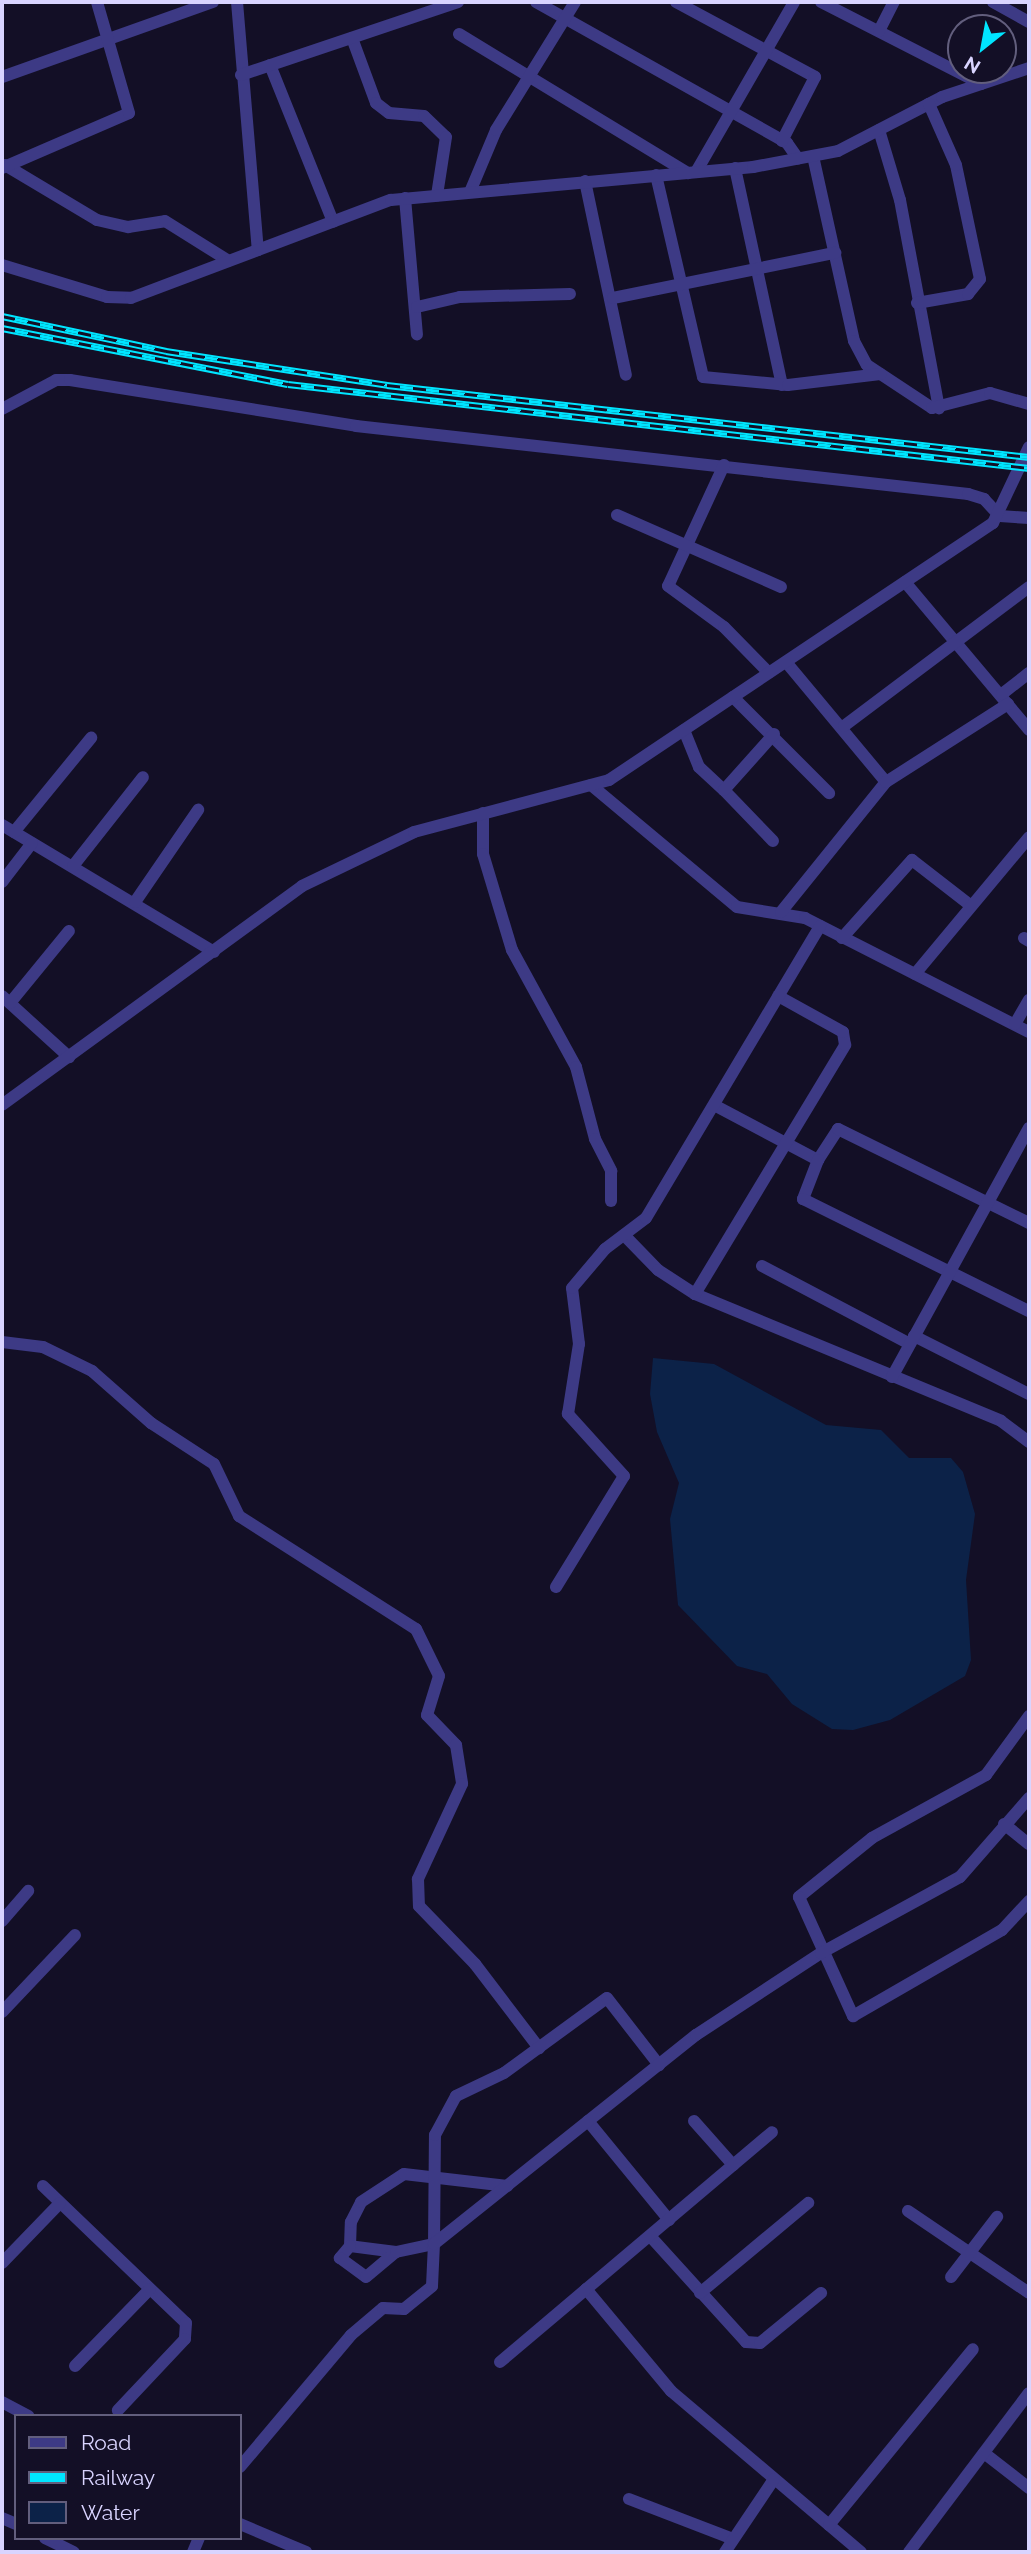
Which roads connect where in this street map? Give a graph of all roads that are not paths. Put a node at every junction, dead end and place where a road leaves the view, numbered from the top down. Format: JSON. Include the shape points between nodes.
{"nodes":[{"id":1,"x":97,"y":2,"type":"edge"},
{"id":2,"x":214,"y":2,"type":"edge"},
{"id":3,"x":237,"y":2,"type":"edge"},
{"id":4,"x":458,"y":2,"type":"edge"},
{"id":5,"x":536,"y":2,"type":"edge"},
{"id":6,"x":575,"y":2,"type":"edge"},
{"id":7,"x":676,"y":2,"type":"edge"},
{"id":8,"x":794,"y":2,"type":"edge"},
{"id":9,"x":821,"y":2,"type":"edge"},
{"id":10,"x":894,"y":2,"type":"edge"},
{"id":11,"x":993,"y":2,"type":"edge"},
{"id":12,"x":420,"y":8,"type":"edge"},
{"id":13,"x":565,"y":19,"type":"junction"},
{"id":14,"x":1029,"y":22,"type":"edge"},
{"id":15,"x":879,"y":31,"type":"junction"},
{"id":16,"x":459,"y":34,"type":"dead end"},
{"id":17,"x":352,"y":38,"type":"junction"},
{"id":18,"x":109,"y":39,"type":"junction"},
{"id":19,"x":768,"y":52,"type":"junction"},
{"id":20,"x":270,"y":65,"type":"junction"},
{"id":21,"x":947,"y":66,"type":"edge"},
{"id":22,"x":241,"y":75,"type":"junction"},
{"id":23,"x":2,"y":77,"type":"edge"},
{"id":24,"x":527,"y":78,"type":"junction"},
{"id":25,"x":981,"y":84,"type":"edge"},
{"id":26,"x":929,"y":104,"type":"junction"},
{"id":27,"x":734,"y":116,"type":"junction"},
{"id":28,"x":879,"y":130,"type":"junction"},
{"id":29,"x":782,"y":141,"type":"junction"},
{"id":30,"x":813,"y":156,"type":"junction"},
{"id":31,"x":798,"y":159,"type":"junction"},
{"id":32,"x":4,"y":166,"type":"edge"},
{"id":33,"x":735,"y":168,"type":"junction"},
{"id":34,"x":692,"y":172,"type":"junction"},
{"id":35,"x":656,"y":175,"type":"junction"},
{"id":36,"x":585,"y":181,"type":"junction"},
{"id":37,"x":470,"y":192,"type":"junction"},
{"id":38,"x":437,"y":195,"type":"junction"},
{"id":39,"x":405,"y":198,"type":"junction"},
{"id":40,"x":333,"y":222,"type":"junction"},
{"id":41,"x":258,"y":250,"type":"junction"},
{"id":42,"x":835,"y":253,"type":"junction"},
{"id":43,"x":229,"y":261,"type":"junction"},
{"id":44,"x":2,"y":265,"type":"edge"},
{"id":45,"x":757,"y":270,"type":"junction"},
{"id":46,"x":681,"y":287,"type":"junction"},
{"id":47,"x":570,"y":294,"type":"dead end"},
{"id":48,"x":612,"y":298,"type":"junction"},
{"id":49,"x":918,"y":303,"type":"junction"},
{"id":50,"x":417,"y":307,"type":"junction"},
{"id":51,"x":417,"y":334,"type":"dead end"},
{"id":52,"x":880,"y":374,"type":"junction"},
{"id":53,"x":626,"y":375,"type":"dead end"},
{"id":54,"x":782,"y":385,"type":"junction"},
{"id":55,"x":1029,"y":404,"type":"edge"},
{"id":56,"x":939,"y":408,"type":"junction"},
{"id":57,"x":2,"y":409,"type":"edge"},
{"id":58,"x":1029,"y":447,"type":"edge"},
{"id":59,"x":724,"y":465,"type":"junction"},
{"id":60,"x":617,"y":515,"type":"dead end"},
{"id":61,"x":1000,"y":516,"type":"junction"},
{"id":62,"x":1029,"y":518,"type":"edge"},
{"id":63,"x":688,"y":545,"type":"junction"},
{"id":64,"x":905,"y":582,"type":"junction"},
{"id":65,"x":781,"y":587,"type":"dead end"},
{"id":66,"x":1029,"y":587,"type":"edge"},
{"id":67,"x":959,"y":641,"type":"junction"},
{"id":68,"x":786,"y":662,"type":"junction"},
{"id":69,"x":769,"y":673,"type":"junction"},
{"id":70,"x":1029,"y":673,"type":"edge"},
{"id":71,"x":733,"y":697,"type":"junction"},
{"id":72,"x":1005,"y":699,"type":"junction"},
{"id":73,"x":844,"y":726,"type":"junction"},
{"id":74,"x":684,"y":730,"type":"junction"},
{"id":75,"x":1029,"y":730,"type":"edge"},
{"id":76,"x":774,"y":734,"type":"junction"},
{"id":77,"x":91,"y":738,"type":"dead end"},
{"id":78,"x":143,"y":777,"type":"dead end"},
{"id":79,"x":886,"y":782,"type":"junction"},
{"id":80,"x":591,"y":785,"type":"junction"},
{"id":81,"x":724,"y":790,"type":"junction"},
{"id":82,"x":829,"y":793,"type":"dead end"},
{"id":83,"x":198,"y":810,"type":"dead end"},
{"id":84,"x":483,"y":813,"type":"junction"},
{"id":85,"x":2,"y":825,"type":"edge"},
{"id":86,"x":14,"y":832,"type":"junction"},
{"id":87,"x":1029,"y":837,"type":"edge"},
{"id":88,"x":773,"y":841,"type":"dead end"},
{"id":89,"x":32,"y":843,"type":"junction"},
{"id":90,"x":73,"y":866,"type":"junction"},
{"id":91,"x":2,"y":882,"type":"edge"},
{"id":92,"x":135,"y":902,"type":"junction"},
{"id":93,"x":970,"y":905,"type":"junction"},
{"id":94,"x":781,"y":912,"type":"junction"},
{"id":95,"x":820,"y":926,"type":"junction"},
{"id":96,"x":69,"y":931,"type":"dead end"},
{"id":97,"x":842,"y":938,"type":"junction"},
{"id":98,"x":214,"y":952,"type":"junction"},
{"id":99,"x":915,"y":974,"type":"junction"},
{"id":100,"x":778,"y":996,"type":"junction"},
{"id":101,"x":6,"y":999,"type":"edge"},
{"id":102,"x":1029,"y":1000,"type":"edge"},
{"id":103,"x":1015,"y":1024,"type":"junction"},
{"id":104,"x":1029,"y":1032,"type":"edge"},
{"id":105,"x":69,"y":1057,"type":"junction"},
{"id":106,"x":2,"y":1105,"type":"edge"},
{"id":107,"x":714,"y":1105,"type":"junction"},
{"id":108,"x":1029,"y":1128,"type":"edge"},
{"id":109,"x":782,"y":1143,"type":"junction"},
{"id":110,"x":818,"y":1160,"type":"junction"},
{"id":111,"x":611,"y":1202,"type":"dead end"},
{"id":112,"x":987,"y":1202,"type":"junction"},
{"id":113,"x":1029,"y":1223,"type":"edge"},
{"id":114,"x":624,"y":1235,"type":"junction"},
{"id":115,"x":762,"y":1266,"type":"dead end"},
{"id":116,"x":951,"y":1269,"type":"junction"},
{"id":117,"x":695,"y":1294,"type":"junction"},
{"id":118,"x":1029,"y":1311,"type":"edge"},
{"id":119,"x":912,"y":1340,"type":"junction"},
{"id":120,"x":2,"y":1342,"type":"edge"},
{"id":121,"x":892,"y":1377,"type":"junction"},
{"id":122,"x":1029,"y":1394,"type":"edge"},
{"id":123,"x":1029,"y":1442,"type":"edge"},
{"id":124,"x":556,"y":1587,"type":"dead end"},
{"id":125,"x":1029,"y":1716,"type":"edge"},
{"id":126,"x":1029,"y":1798,"type":"edge"},
{"id":127,"x":1004,"y":1824,"type":"junction"},
{"id":128,"x":1029,"y":1844,"type":"edge"},
{"id":129,"x":28,"y":1891,"type":"dead end"},
{"id":130,"x":1029,"y":1901,"type":"edge"},
{"id":131,"x":2,"y":1921,"type":"edge"},
{"id":132,"x":75,"y":1935,"type":"dead end"},
{"id":133,"x":821,"y":1953,"type":"junction"},
{"id":134,"x":2,"y":2012,"type":"edge"},
{"id":135,"x":539,"y":2048,"type":"junction"},
{"id":136,"x":659,"y":2064,"type":"junction"},
{"id":137,"x":588,"y":2121,"type":"junction"},
{"id":138,"x":694,"y":2121,"type":"dead end"},
{"id":139,"x":772,"y":2132,"type":"dead end"},
{"id":140,"x":733,"y":2165,"type":"junction"},
{"id":141,"x":434,"y":2177,"type":"junction"},
{"id":142,"x":43,"y":2186,"type":"dead end"},
{"id":143,"x":507,"y":2186,"type":"junction"},
{"id":144,"x":60,"y":2203,"type":"junction"},
{"id":145,"x":807,"y":2203,"type":"dead end"},
{"id":146,"x":908,"y":2211,"type":"dead end"},
{"id":147,"x":997,"y":2217,"type":"dead end"},
{"id":148,"x":669,"y":2220,"type":"junction"},
{"id":149,"x":650,"y":2236,"type":"junction"},
{"id":150,"x":434,"y":2244,"type":"junction"},
{"id":151,"x":350,"y":2246,"type":"junction"},
{"id":152,"x":396,"y":2252,"type":"junction"},
{"id":153,"x":967,"y":2257,"type":"junction"},
{"id":154,"x":2,"y":2263,"type":"edge"},
{"id":155,"x":951,"y":2277,"type":"dead end"},
{"id":156,"x":150,"y":2289,"type":"junction"},
{"id":157,"x":586,"y":2289,"type":"junction"},
{"id":158,"x":700,"y":2293,"type":"junction"},
{"id":159,"x":821,"y":2293,"type":"dead end"},
{"id":160,"x":1029,"y":2293,"type":"edge"},
{"id":161,"x":973,"y":2349,"type":"dead end"},
{"id":162,"x":500,"y":2362,"type":"dead end"},
{"id":163,"x":75,"y":2366,"type":"dead end"},
{"id":164,"x":1029,"y":2393,"type":"edge"},
{"id":165,"x":2,"y":2402,"type":"edge"},
{"id":166,"x":118,"y":2410,"type":"dead end"},
{"id":167,"x":24,"y":2414,"type":"edge"},
{"id":168,"x":984,"y":2453,"type":"junction"},
{"id":169,"x":242,"y":2465,"type":"edge"},
{"id":170,"x":775,"y":2479,"type":"junction"},
{"id":171,"x":1029,"y":2488,"type":"edge"},
{"id":172,"x":629,"y":2499,"type":"dead end"},
{"id":173,"x":242,"y":2525,"type":"edge"},
{"id":174,"x":829,"y":2525,"type":"junction"},
{"id":175,"x":49,"y":2540,"type":"edge"},
{"id":176,"x":286,"y":2548,"type":"edge"},
{"id":177,"x":729,"y":2548,"type":"edge"},
{"id":178,"x":75,"y":2552,"type":"edge"},
{"id":179,"x":306,"y":2552,"type":"edge"},
{"id":180,"x":861,"y":2552,"type":"edge"},
{"id":181,"x":909,"y":2552,"type":"edge"}],
"edges":[{"from":1,"to":18,"type":"street"},
{"from":2,"to":18,"type":"street"},
{"from":3,"to":22,"type":"street"},
{"from":4,"to":12,"type":"street"},
{"from":5,"to":13,"type":"street"},
{"from":6,"to":13,"type":"street"},
{"from":7,"to":19,"type":"street"},
{"from":8,"to":19,"type":"street"},
{"from":9,"to":15,"type":"street"},
{"from":10,"to":15,"type":"street"},
{"from":11,"to":14,"type":"street"},
{"from":12,"to":17,"type":"street"},
{"from":13,"to":24,"type":"street"},
{"from":13,"to":27,"type":"street"},
{"from":15,"to":21,"type":"street"},
{"from":16,"to":24,"type":"street"},
{"from":17,"to":20,"type":"street"},
{"from":17,"to":38,"type":"street","via":[[376,103],[389,113],[424,116],[446,137]]},
{"from":18,"to":23,"type":"street"},
{"from":18,"to":32,"type":"street","via":[[130,108],[126,117]]},
{"from":19,"to":27,"type":"street"},
{"from":19,"to":29,"type":"street","via":[[815,77]]},
{"from":20,"to":22,"type":"street"},
{"from":20,"to":40,"type":"street"},
{"from":22,"to":41,"type":"street"},
{"from":24,"to":34,"type":"street"},
{"from":24,"to":37,"type":"street","via":[[481,157]]},
{"from":25,"to":26,"type":"street"},
{"from":26,"to":28,"type":"street"},
{"from":26,"to":49,"type":"street","via":[[956,165],[980,279],[974,291]]},
{"from":27,"to":29,"type":"street"},
{"from":27,"to":34,"type":"street"},
{"from":28,"to":30,"type":"street"},
{"from":28,"to":49,"type":"street","via":[[900,200]]},
{"from":29,"to":31,"type":"street"},
{"from":30,"to":31,"type":"street"},
{"from":30,"to":42,"type":"street"},
{"from":31,"to":33,"type":"street"},
{"from":32,"to":43,"type":"street","via":[[97,220],[128,227],[164,221]]},
{"from":33,"to":34,"type":"street"},
{"from":33,"to":45,"type":"street"},
{"from":34,"to":35,"type":"street"},
{"from":35,"to":36,"type":"street"},
{"from":35,"to":46,"type":"street"},
{"from":36,"to":37,"type":"street"},
{"from":36,"to":48,"type":"street"},
{"from":37,"to":38,"type":"street"},
{"from":38,"to":39,"type":"street"},
{"from":39,"to":40,"type":"street"},
{"from":39,"to":50,"type":"street"},
{"from":40,"to":41,"type":"street"},
{"from":41,"to":43,"type":"street"},
{"from":42,"to":45,"type":"street"},
{"from":42,"to":52,"type":"street","via":[[854,341]]},
{"from":43,"to":44,"type":"street","via":[[119,300]]},
{"from":45,"to":46,"type":"street"},
{"from":45,"to":54,"type":"street"},
{"from":46,"to":48,"type":"street"},
{"from":46,"to":54,"type":"street","via":[[703,377]]},
{"from":47,"to":50,"type":"street","via":[[460,297]]},
{"from":48,"to":53,"type":"street"},
{"from":49,"to":56,"type":"street"},
{"from":50,"to":51,"type":"street"},
{"from":52,"to":54,"type":"street"},
{"from":52,"to":56,"type":"street"},
{"from":55,"to":56,"type":"street","via":[[990,393]]},
{"from":57,"to":59,"type":"street","via":[[62,379],[356,426]]},
{"from":58,"to":61,"type":"street"},
{"from":59,"to":61,"type":"street","via":[[968,494],[985,499]]},
{"from":59,"to":63,"type":"street"},
{"from":60,"to":63,"type":"street"},
{"from":61,"to":62,"type":"street"},
{"from":61,"to":64,"type":"street"},
{"from":63,"to":65,"type":"street"},
{"from":63,"to":69,"type":"street","via":[[668,586],[724,627]]},
{"from":64,"to":67,"type":"street"},
{"from":64,"to":68,"type":"street"},
{"from":66,"to":67,"type":"street"},
{"from":67,"to":72,"type":"street"},
{"from":67,"to":73,"type":"street"},
{"from":68,"to":69,"type":"street"},
{"from":68,"to":73,"type":"street"},
{"from":69,"to":71,"type":"street"},
{"from":70,"to":72,"type":"street"},
{"from":71,"to":74,"type":"street"},
{"from":71,"to":76,"type":"street"},
{"from":72,"to":75,"type":"street"},
{"from":72,"to":79,"type":"street"},
{"from":73,"to":79,"type":"street"},
{"from":74,"to":80,"type":"street","via":[[609,780]]},
{"from":74,"to":81,"type":"street","via":[[699,767]]},
{"from":76,"to":81,"type":"street"},
{"from":76,"to":82,"type":"street"},
{"from":77,"to":86,"type":"street"},
{"from":78,"to":90,"type":"street"},
{"from":79,"to":94,"type":"street"},
{"from":80,"to":84,"type":"street"},
{"from":80,"to":94,"type":"street","via":[[737,907]]},
{"from":81,"to":88,"type":"street"},
{"from":83,"to":92,"type":"street"},
{"from":84,"to":98,"type":"street","via":[[414,832],[302,886]]},
{"from":84,"to":111,"type":"street","via":[[483,854],[512,950],[576,1066],[595,1139],[611,1171]]},
{"from":85,"to":86,"type":"street"},
{"from":86,"to":89,"type":"street"},
{"from":87,"to":93,"type":"street"},
{"from":89,"to":90,"type":"street"},
{"from":89,"to":91,"type":"street"},
{"from":90,"to":92,"type":"street"},
{"from":92,"to":98,"type":"street"},
{"from":93,"to":97,"type":"street","via":[[912,860]]},
{"from":93,"to":99,"type":"street"},
{"from":94,"to":95,"type":"street"},
{"from":95,"to":97,"type":"street"},
{"from":95,"to":100,"type":"street"},
{"from":96,"to":101,"type":"street"},
{"from":97,"to":99,"type":"street"},
{"from":98,"to":105,"type":"street"},
{"from":99,"to":103,"type":"street"},
{"from":100,"to":107,"type":"street"},
{"from":100,"to":109,"type":"street","via":[[847,1038]]},
{"from":101,"to":105,"type":"street"},
{"from":102,"to":103,"type":"street"},
{"from":103,"to":104,"type":"street"},
{"from":105,"to":106,"type":"street"},
{"from":107,"to":109,"type":"street"},
{"from":107,"to":114,"type":"street","via":[[642,1224]]},
{"from":108,"to":112,"type":"street"},
{"from":109,"to":110,"type":"street"},
{"from":109,"to":117,"type":"street"},
{"from":110,"to":112,"type":"street","via":[[838,1129]]},
{"from":110,"to":116,"type":"street","via":[[803,1199]]},
{"from":112,"to":113,"type":"street"},
{"from":112,"to":116,"type":"street"},
{"from":114,"to":117,"type":"street","via":[[658,1270]]},
{"from":114,"to":124,"type":"street","via":[[572,1288],[579,1344],[568,1414],[624,1476]]},
{"from":115,"to":119,"type":"street"},
{"from":116,"to":118,"type":"street"},
{"from":116,"to":119,"type":"street"},
{"from":117,"to":121,"type":"street"},
{"from":119,"to":121,"type":"street"},
{"from":119,"to":122,"type":"street"},
{"from":120,"to":135,"type":"street","via":[[43,1347],[92,1371],[146,1419],[214,1464],[239,1516],[416,1629],[439,1676],[427,1716],[456,1745],[462,1784],[418,1879],[419,1906],[475,1964]]},
{"from":121,"to":123,"type":"street","via":[[1001,1421]]},
{"from":125,"to":133,"type":"street","via":[[986,1775],[872,1838],[802,1891],[799,1902]]},
{"from":126,"to":127,"type":"street"},
{"from":127,"to":128,"type":"street"},
{"from":127,"to":133,"type":"street","via":[[960,1877]]},
{"from":129,"to":131,"type":"street"},
{"from":130,"to":133,"type":"street","via":[[1002,1930],[859,2016],[848,2012]]},
{"from":132,"to":134,"type":"street"},
{"from":133,"to":136,"type":"street"},
{"from":135,"to":136,"type":"street","via":[[607,1998]]},
{"from":135,"to":141,"type":"street","via":[[456,2096],[435,2135]]},
{"from":136,"to":137,"type":"street"},
{"from":137,"to":143,"type":"street"},
{"from":137,"to":148,"type":"street"},
{"from":138,"to":140,"type":"street"},
{"from":139,"to":140,"type":"street"},
{"from":140,"to":148,"type":"street"},
{"from":141,"to":143,"type":"street"},
{"from":141,"to":150,"type":"street"},
{"from":141,"to":151,"type":"street","via":[[404,2174],[380,2185],[351,2222]]},
{"from":142,"to":144,"type":"street"},
{"from":143,"to":150,"type":"street"},
{"from":144,"to":154,"type":"street"},
{"from":144,"to":156,"type":"street"},
{"from":145,"to":158,"type":"street"},
{"from":146,"to":153,"type":"street"},
{"from":147,"to":153,"type":"street"},
{"from":148,"to":149,"type":"street"},
{"from":149,"to":157,"type":"street"},
{"from":149,"to":158,"type":"street"},
{"from":150,"to":152,"type":"street"},
{"from":150,"to":169,"type":"street","via":[[432,2286],[404,2309],[383,2308],[351,2334]]},
{"from":151,"to":152,"type":"street"},
{"from":151,"to":152,"type":"street","via":[[340,2258],[366,2277]]},
{"from":153,"to":155,"type":"street"},
{"from":153,"to":160,"type":"street"},
{"from":156,"to":163,"type":"street"},
{"from":156,"to":166,"type":"street","via":[[186,2323],[187,2334]]},
{"from":157,"to":162,"type":"street"},
{"from":157,"to":170,"type":"street","via":[[662,2382]]},
{"from":158,"to":159,"type":"street","via":[[753,2344]]},
{"from":161,"to":174,"type":"street"},
{"from":164,"to":168,"type":"street"},
{"from":165,"to":167,"type":"street"},
{"from":168,"to":171,"type":"street"},
{"from":168,"to":181,"type":"street"},
{"from":170,"to":174,"type":"street"},
{"from":170,"to":177,"type":"street"},
{"from":172,"to":177,"type":"street"},
{"from":173,"to":176,"type":"street"},
{"from":174,"to":180,"type":"street"},
{"from":175,"to":178,"type":"street"},
{"from":176,"to":179,"type":"street"}]}
